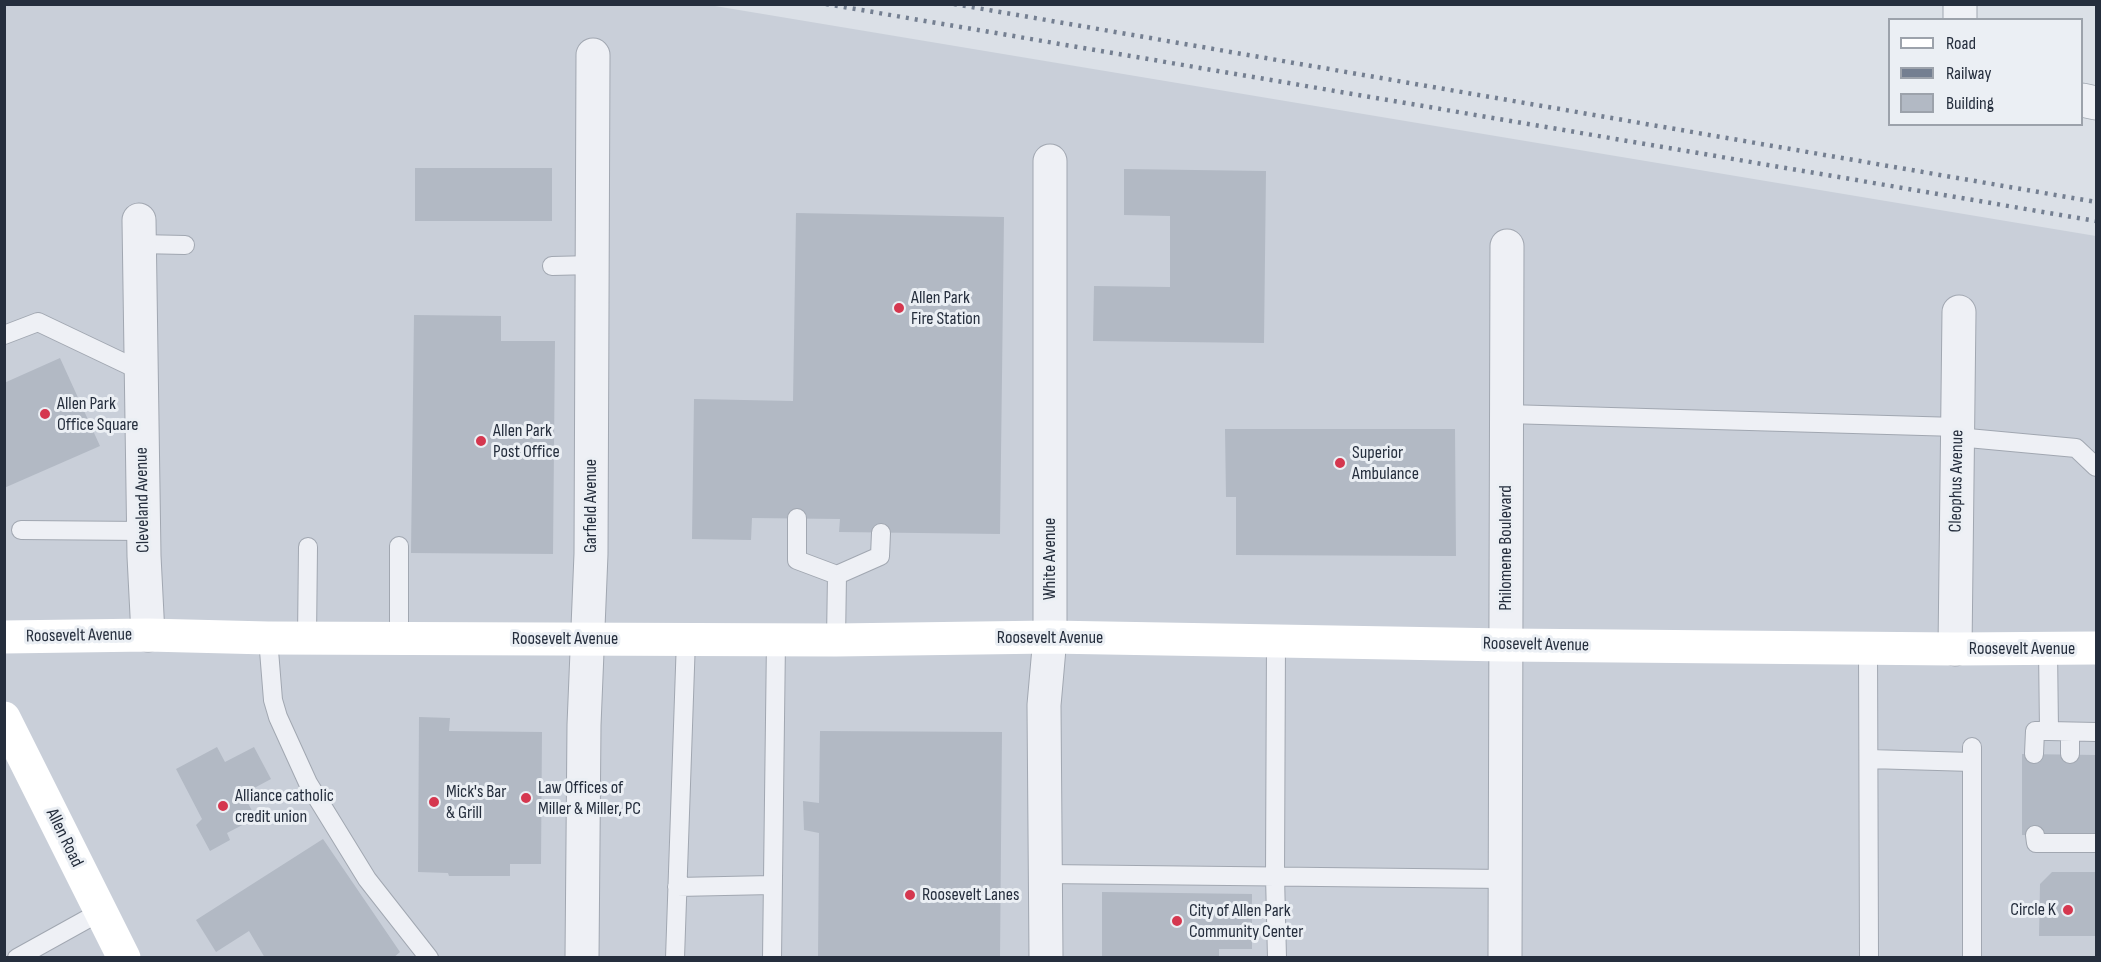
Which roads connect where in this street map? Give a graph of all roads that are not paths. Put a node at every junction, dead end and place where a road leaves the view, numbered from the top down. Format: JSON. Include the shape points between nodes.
{"nodes":[{"id":1,"x":593,"y":55,"type":"dead end"},
{"id":2,"x":1050,"y":161,"type":"dead end"},
{"id":3,"x":139,"y":232,"type":"joint"},
{"id":4,"x":185,"y":245,"type":"dead end"},
{"id":5,"x":1507,"y":246,"type":"dead end"},
{"id":6,"x":592,"y":265,"type":"junction"},
{"id":7,"x":552,"y":266,"type":"dead end"},
{"id":8,"x":1959,"y":312,"type":"dead end"},
{"id":9,"x":4,"y":335,"type":"edge"},
{"id":10,"x":141,"y":371,"type":"junction"},
{"id":11,"x":1507,"y":414,"type":"junction"},
{"id":12,"x":1957,"y":432,"type":"junction"},
{"id":13,"x":2097,"y":467,"type":"edge"},
{"id":14,"x":797,"y":518,"type":"dead end"},
{"id":15,"x":21,"y":530,"type":"dead end"},
{"id":16,"x":143,"y":531,"type":"junction"},
{"id":17,"x":881,"y":533,"type":"dead end"},
{"id":18,"x":399,"y":546,"type":"dead end"},
{"id":19,"x":308,"y":547,"type":"dead end"},
{"id":20,"x":837,"y":575,"type":"junction"},
{"id":21,"x":148,"y":635,"type":"junction"},
{"id":22,"x":4,"y":637,"type":"edge"},
{"id":23,"x":268,"y":638,"type":"junction"},
{"id":24,"x":307,"y":638,"type":"junction"},
{"id":25,"x":399,"y":638,"type":"junction"},
{"id":26,"x":1050,"y":638,"type":"junction"},
{"id":27,"x":588,"y":639,"type":"junction"},
{"id":28,"x":686,"y":639,"type":"junction"},
{"id":29,"x":776,"y":640,"type":"junction"},
{"id":30,"x":836,"y":640,"type":"junction"},
{"id":31,"x":1276,"y":641,"type":"junction"},
{"id":32,"x":1506,"y":645,"type":"junction"},
{"id":33,"x":1868,"y":648,"type":"junction"},
{"id":34,"x":2048,"y":648,"type":"junction"},
{"id":35,"x":2097,"y":648,"type":"edge"},
{"id":36,"x":1955,"y":649,"type":"junction"},
{"id":37,"x":4,"y":718,"type":"edge"},
{"id":38,"x":2049,"y":731,"type":"junction"},
{"id":39,"x":2070,"y":732,"type":"junction"},
{"id":40,"x":2097,"y":732,"type":"edge"},
{"id":41,"x":2034,"y":754,"type":"dead end"},
{"id":42,"x":2070,"y":754,"type":"dead end"},
{"id":43,"x":1869,"y":759,"type":"junction"},
{"id":44,"x":2036,"y":835,"type":"dead end"},
{"id":45,"x":2097,"y":843,"type":"edge"},
{"id":46,"x":1045,"y":874,"type":"junction"},
{"id":47,"x":1275,"y":876,"type":"junction"},
{"id":48,"x":1505,"y":879,"type":"junction"},
{"id":49,"x":772,"y":885,"type":"junction"},
{"id":50,"x":677,"y":887,"type":"junction"},
{"id":51,"x":100,"y":912,"type":"junction"},
{"id":52,"x":17,"y":957,"type":"edge"},
{"id":53,"x":124,"y":957,"type":"edge"},
{"id":54,"x":429,"y":957,"type":"edge"},
{"id":55,"x":582,"y":957,"type":"edge"},
{"id":56,"x":675,"y":957,"type":"edge"},
{"id":57,"x":772,"y":957,"type":"edge"},
{"id":58,"x":1046,"y":957,"type":"edge"},
{"id":59,"x":1277,"y":957,"type":"edge"},
{"id":60,"x":1504,"y":957,"type":"edge"},
{"id":61,"x":1869,"y":957,"type":"edge"},
{"id":62,"x":1972,"y":957,"type":"edge"}],
"edges":[{"from":1,"to":6,"type":"street","name":"Garfield Avenue"},
{"from":2,"to":26,"type":"street","name":"White Avenue"},
{"from":3,"to":4,"type":"lane"},
{"from":3,"to":10,"type":"street","name":"Cleveland Avenue"},
{"from":5,"to":11,"type":"street","name":"Philomene Boulevard"},
{"from":6,"to":7,"type":"lane"},
{"from":6,"to":27,"type":"street","name":"Garfield Avenue"},
{"from":8,"to":12,"type":"street","name":"Cleophus Avenue"},
{"from":9,"to":10,"type":"lane","via":[[38,322]]},
{"from":10,"to":16,"type":"street","name":"Cleveland Avenue"},
{"from":11,"to":12,"type":"lane"},
{"from":11,"to":32,"type":"street","name":"Philomene Boulevard"},
{"from":12,"to":13,"type":"lane","via":[[2076,448]]},
{"from":12,"to":36,"type":"street","name":"Cleophus Avenue"},
{"from":14,"to":20,"type":"lane","via":[[797,560]]},
{"from":15,"to":16,"type":"lane"},
{"from":16,"to":21,"type":"street","name":"Cleveland Avenue"},
{"from":17,"to":20,"type":"lane","via":[[880,556]]},
{"from":18,"to":25,"type":"lane"},
{"from":19,"to":24,"type":"lane"},
{"from":20,"to":30,"type":"lane"},
{"from":21,"to":22,"type":"main road","name":"Roosevelt Avenue"},
{"from":21,"to":23,"type":"main road","name":"Roosevelt Avenue"},
{"from":23,"to":24,"type":"main road","name":"Roosevelt Avenue"},
{"from":23,"to":54,"type":"lane","via":[[273,700],[308,783],[367,879]]},
{"from":24,"to":25,"type":"main road","name":"Roosevelt Avenue"},
{"from":25,"to":27,"type":"main road","name":"Roosevelt Avenue"},
{"from":26,"to":30,"type":"main road","name":"Roosevelt Avenue"},
{"from":26,"to":31,"type":"main road","name":"Roosevelt Avenue"},
{"from":26,"to":46,"type":"street","name":"White Avenue","via":[[1044,705]]},
{"from":27,"to":28,"type":"main road","name":"Roosevelt Avenue"},
{"from":27,"to":55,"type":"street","name":"Garfield Avenue"},
{"from":28,"to":29,"type":"main road","name":"Roosevelt Avenue"},
{"from":28,"to":50,"type":"lane"},
{"from":29,"to":30,"type":"main road","name":"Roosevelt Avenue"},
{"from":29,"to":49,"type":"lane"},
{"from":31,"to":32,"type":"main road","name":"Roosevelt Avenue"},
{"from":31,"to":47,"type":"lane"},
{"from":32,"to":33,"type":"main road","name":"Roosevelt Avenue"},
{"from":32,"to":48,"type":"street","name":"Philomene Boulevard"},
{"from":33,"to":36,"type":"main road","name":"Roosevelt Avenue"},
{"from":33,"to":43,"type":"lane"},
{"from":34,"to":35,"type":"main road","name":"Roosevelt Avenue"},
{"from":34,"to":36,"type":"main road","name":"Roosevelt Avenue"},
{"from":34,"to":38,"type":"lane"},
{"from":37,"to":51,"type":"main road","name":"Allen Road"},
{"from":38,"to":39,"type":"lane"},
{"from":38,"to":41,"type":"lane","via":[[2035,731]]},
{"from":39,"to":40,"type":"lane"},
{"from":39,"to":42,"type":"lane"},
{"from":43,"to":61,"type":"lane"},
{"from":43,"to":62,"type":"lane","via":[[1972,754]]},
{"from":44,"to":45,"type":"lane","via":[[2036,843]]},
{"from":46,"to":47,"type":"lane"},
{"from":46,"to":58,"type":"street","name":"White Avenue"},
{"from":47,"to":48,"type":"lane"},
{"from":47,"to":59,"type":"lane"},
{"from":48,"to":60,"type":"street","name":"Philomene Boulevard"},
{"from":49,"to":50,"type":"lane"},
{"from":49,"to":57,"type":"lane"},
{"from":50,"to":56,"type":"lane"},
{"from":51,"to":52,"type":"lane"},
{"from":51,"to":53,"type":"main road","name":"Allen Road"}]}
